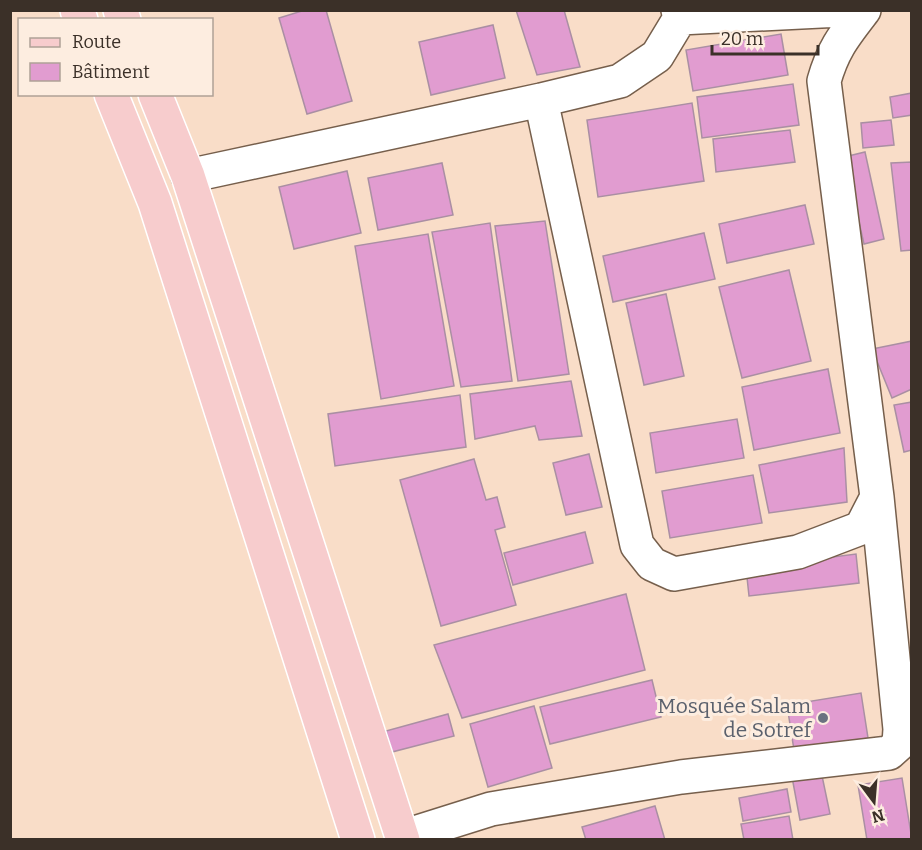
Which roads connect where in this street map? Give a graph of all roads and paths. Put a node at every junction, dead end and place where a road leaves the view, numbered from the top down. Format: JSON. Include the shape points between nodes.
{"nodes":[{"id":1,"x":841,"y":10,"type":"edge"},
{"id":2,"x":864,"y":10,"type":"edge"},
{"id":3,"x":679,"y":14,"type":"edge"},
{"id":4,"x":112,"y":96,"type":"edge"},
{"id":5,"x":156,"y":96,"type":"edge"},
{"id":6,"x":541,"y":100,"type":"junction"},
{"id":7,"x":188,"y":176,"type":"junction"},
{"id":8,"x":877,"y":498,"type":"junction"},
{"id":9,"x":402,"y":838,"type":"edge"},
{"id":10,"x":358,"y":840,"type":"edge"}],
"edges":[{"from":1,"to":3,"type":"street"},
{"from":2,"to":8,"type":"street","via":[[830,58],[824,81]]},
{"from":3,"to":6,"type":"street","via":[[657,56],[620,81]]},
{"from":4,"to":10,"type":"main road","via":[[155,203]]},
{"from":5,"to":7,"type":"main road"},
{"from":6,"to":7,"type":"street"},
{"from":6,"to":8,"type":"street","via":[[637,545],[652,564],[674,574],[798,552],[861,528]]},
{"from":7,"to":9,"type":"main road"},
{"from":8,"to":9,"type":"street","via":[[900,729],[899,744],[889,753],[681,777],[491,809]]}]}
